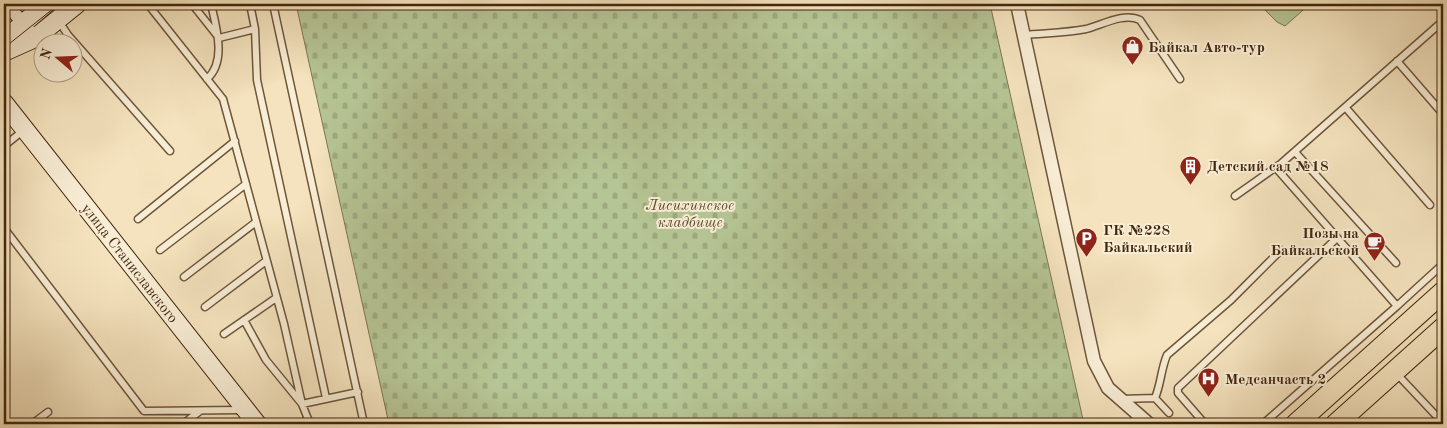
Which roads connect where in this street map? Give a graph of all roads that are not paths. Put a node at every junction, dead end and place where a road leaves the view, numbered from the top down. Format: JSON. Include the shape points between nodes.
{"nodes":[{"id":1,"x":46,"y":4,"type":"edge"},
{"id":2,"x":76,"y":4,"type":"edge"},
{"id":3,"x":154,"y":4,"type":"edge"},
{"id":4,"x":192,"y":4,"type":"edge"},
{"id":5,"x":211,"y":4,"type":"edge"},
{"id":6,"x":250,"y":4,"type":"edge"},
{"id":7,"x":273,"y":4,"type":"edge"},
{"id":8,"x":1017,"y":4,"type":"edge"},
{"id":9,"x":12,"y":13,"type":"edge"},
{"id":10,"x":58,"y":19,"type":"junction"},
{"id":11,"x":1443,"y":21,"type":"edge"},
{"id":12,"x":255,"y":29,"type":"junction"},
{"id":13,"x":42,"y":32,"type":"edge"},
{"id":14,"x":32,"y":35,"type":"edge"},
{"id":15,"x":1024,"y":35,"type":"junction"},
{"id":16,"x":219,"y":38,"type":"junction"},
{"id":17,"x":32,"y":39,"type":"edge"},
{"id":18,"x":4,"y":40,"type":"edge"},
{"id":19,"x":4,"y":52,"type":"edge"},
{"id":20,"x":1397,"y":61,"type":"junction"},
{"id":21,"x":207,"y":79,"type":"junction"},
{"id":22,"x":1180,"y":79,"type":"dead end"},
{"id":23,"x":4,"y":103,"type":"edge"},
{"id":24,"x":1346,"y":108,"type":"junction"},
{"id":25,"x":1443,"y":114,"type":"edge"},
{"id":26,"x":25,"y":130,"type":"junction"},
{"id":27,"x":235,"y":141,"type":"junction"},
{"id":28,"x":4,"y":146,"type":"edge"},
{"id":29,"x":170,"y":151,"type":"dead end"},
{"id":30,"x":1295,"y":152,"type":"junction"},
{"id":31,"x":1282,"y":163,"type":"junction"},
{"id":32,"x":246,"y":184,"type":"junction"},
{"id":33,"x":1235,"y":196,"type":"dead end"},
{"id":34,"x":1430,"y":205,"type":"dead end"},
{"id":35,"x":138,"y":219,"type":"dead end"},
{"id":36,"x":256,"y":222,"type":"junction"},
{"id":37,"x":4,"y":228,"type":"edge"},
{"id":38,"x":1337,"y":238,"type":"junction"},
{"id":39,"x":160,"y":250,"type":"dead end"},
{"id":40,"x":1281,"y":250,"type":"dead end"},
{"id":41,"x":266,"y":262,"type":"junction"},
{"id":42,"x":1396,"y":263,"type":"dead end"},
{"id":43,"x":1443,"y":264,"type":"edge"},
{"id":44,"x":184,"y":278,"type":"dead end"},
{"id":45,"x":1443,"y":292,"type":"edge"},
{"id":46,"x":276,"y":298,"type":"junction"},
{"id":47,"x":1398,"y":306,"type":"junction"},
{"id":48,"x":205,"y":307,"type":"dead end"},
{"id":49,"x":244,"y":320,"type":"junction"},
{"id":50,"x":1443,"y":328,"type":"edge"},
{"id":51,"x":224,"y":334,"type":"dead end"},
{"id":52,"x":1395,"y":372,"type":"junction"},
{"id":53,"x":358,"y":392,"type":"junction"},
{"id":54,"x":326,"y":398,"type":"junction"},
{"id":55,"x":1155,"y":398,"type":"junction"},
{"id":56,"x":1120,"y":399,"type":"junction"},
{"id":57,"x":302,"y":404,"type":"junction"},
{"id":58,"x":246,"y":410,"type":"junction"},
{"id":59,"x":200,"y":411,"type":"junction"},
{"id":60,"x":48,"y":412,"type":"dead end"},
{"id":61,"x":1169,"y":413,"type":"dead end"},
{"id":62,"x":1135,"y":419,"type":"edge"},
{"id":63,"x":1443,"y":423,"type":"edge"},
{"id":64,"x":32,"y":424,"type":"edge"},
{"id":65,"x":182,"y":424,"type":"edge"},
{"id":66,"x":257,"y":424,"type":"edge"},
{"id":67,"x":310,"y":424,"type":"edge"},
{"id":68,"x":364,"y":424,"type":"edge"},
{"id":69,"x":1149,"y":424,"type":"edge"},
{"id":70,"x":1205,"y":424,"type":"edge"},
{"id":71,"x":1263,"y":424,"type":"edge"},
{"id":72,"x":1296,"y":424,"type":"edge"},
{"id":73,"x":1336,"y":424,"type":"edge"}],
"edges":[{"from":1,"to":9,"type":"main road"},
{"from":2,"to":10,"type":"main road"},
{"from":3,"to":21,"type":"lane","via":[[150,7]]},
{"from":4,"to":16,"type":"lane"},
{"from":5,"to":16,"type":"lane"},
{"from":6,"to":12,"type":"lane"},
{"from":7,"to":53,"type":"lane"},
{"from":8,"to":15,"type":"street"},
{"from":9,"to":14,"type":"street"},
{"from":9,"to":18,"type":"main road"},
{"from":10,"to":13,"type":"main road"},
{"from":10,"to":29,"type":"lane","via":[[68,35]]},
{"from":11,"to":20,"type":"lane"},
{"from":12,"to":16,"type":"lane"},
{"from":12,"to":54,"type":"lane","via":[[257,80]]},
{"from":15,"to":22,"type":"lane","via":[[1086,29],[1136,18]]},
{"from":15,"to":56,"type":"street","via":[[1094,360],[1108,388]]},
{"from":16,"to":21,"type":"lane","via":[[215,70]]},
{"from":17,"to":19,"type":"main road"},
{"from":20,"to":24,"type":"lane"},
{"from":20,"to":25,"type":"lane"},
{"from":21,"to":27,"type":"lane","via":[[224,99]]},
{"from":23,"to":26,"type":"main road","name":"улица Станиславского"},
{"from":24,"to":30,"type":"lane"},
{"from":24,"to":34,"type":"lane"},
{"from":26,"to":28,"type":"lane"},
{"from":26,"to":58,"type":"main road","name":"улица Станиславского"},
{"from":27,"to":32,"type":"lane"},
{"from":27,"to":35,"type":"lane"},
{"from":30,"to":31,"type":"lane"},
{"from":30,"to":42,"type":"lane"},
{"from":31,"to":33,"type":"lane"},
{"from":31,"to":38,"type":"lane","via":[[1276,168]]},
{"from":32,"to":36,"type":"lane"},
{"from":32,"to":39,"type":"lane"},
{"from":36,"to":41,"type":"lane"},
{"from":36,"to":44,"type":"lane"},
{"from":37,"to":59,"type":"lane","via":[[144,411]]},
{"from":38,"to":47,"type":"lane"},
{"from":38,"to":70,"type":"lane","via":[[1178,388],[1178,393]]},
{"from":40,"to":55,"type":"lane","via":[[1231,300],[1167,355]]},
{"from":41,"to":46,"type":"lane"},
{"from":41,"to":48,"type":"lane"},
{"from":43,"to":47,"type":"lane"},
{"from":45,"to":72,"type":"main road"},
{"from":46,"to":49,"type":"lane"},
{"from":46,"to":57,"type":"lane"},
{"from":47,"to":71,"type":"lane"},
{"from":49,"to":51,"type":"lane"},
{"from":49,"to":57,"type":"lane","via":[[266,360]]},
{"from":50,"to":52,"type":"main road"},
{"from":52,"to":63,"type":"lane"},
{"from":52,"to":73,"type":"main road"},
{"from":53,"to":54,"type":"lane"},
{"from":53,"to":68,"type":"lane"},
{"from":54,"to":57,"type":"lane"},
{"from":55,"to":56,"type":"lane"},
{"from":55,"to":61,"type":"lane"},
{"from":56,"to":62,"type":"street"},
{"from":57,"to":67,"type":"lane"},
{"from":58,"to":59,"type":"lane"},
{"from":58,"to":66,"type":"main road","name":"улица Станиславского"},
{"from":59,"to":65,"type":"lane"},
{"from":60,"to":64,"type":"lane"},
{"from":62,"to":69,"type":"street"}]}
